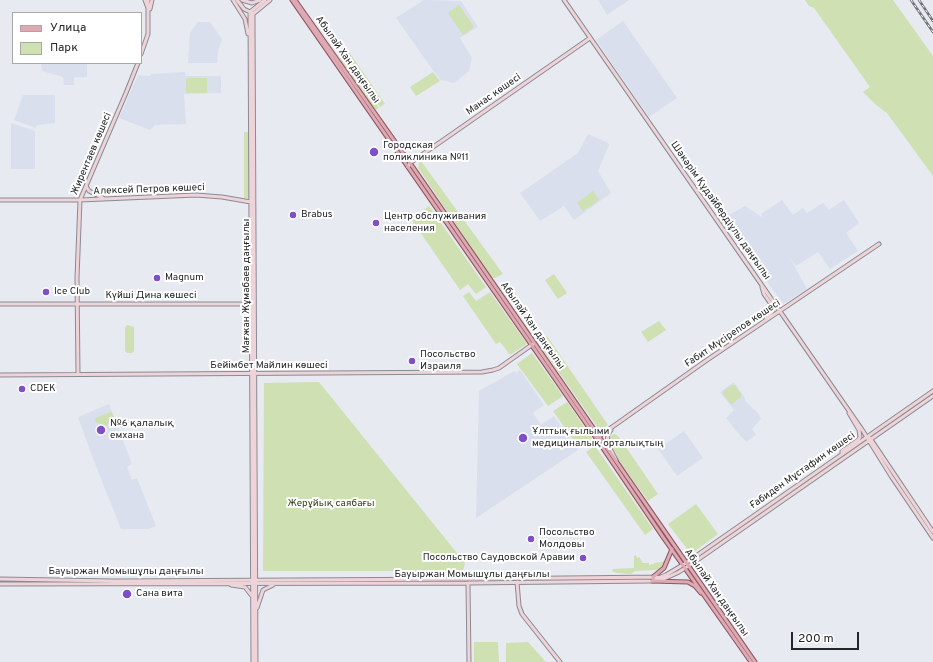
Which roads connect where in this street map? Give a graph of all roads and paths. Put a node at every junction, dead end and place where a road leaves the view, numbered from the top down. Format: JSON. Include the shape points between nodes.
{"nodes":[{"id":1,"x":145,"y":0,"type":"edge"},
{"id":2,"x":148,"y":0,"type":"edge"},
{"id":3,"x":152,"y":0,"type":"edge"},
{"id":4,"x":233,"y":0,"type":"edge"},
{"id":5,"x":237,"y":0,"type":"edge"},
{"id":6,"x":242,"y":0,"type":"edge"},
{"id":7,"x":260,"y":0,"type":"edge"},
{"id":8,"x":270,"y":0,"type":"edge"},
{"id":9,"x":274,"y":0,"type":"edge"},
{"id":10,"x":291,"y":0,"type":"edge"},
{"id":11,"x":295,"y":0,"type":"edge"},
{"id":12,"x":564,"y":0,"type":"edge"},
{"id":13,"x":265,"y":2,"type":"edge"},
{"id":14,"x":148,"y":11,"type":"junction"},
{"id":15,"x":252,"y":13,"type":"junction"},
{"id":16,"x":250,"y":36,"type":"junction"},
{"id":17,"x":590,"y":38,"type":"junction"},
{"id":18,"x":142,"y":51,"type":"edge"},
{"id":19,"x":138,"y":64,"type":"edge"},
{"id":20,"x":410,"y":163,"type":"junction"},
{"id":21,"x":408,"y":168,"type":"junction"},
{"id":22,"x":86,"y":186,"type":"junction"},
{"id":23,"x":105,"y":199,"type":"junction"},
{"id":24,"x":1,"y":200,"type":"edge"},
{"id":25,"x":80,"y":200,"type":"junction"},
{"id":26,"x":252,"y":202,"type":"junction"},
{"id":27,"x":879,"y":244,"type":"dead end"},
{"id":28,"x":762,"y":285,"type":"junction"},
{"id":29,"x":77,"y":303,"type":"junction"},
{"id":30,"x":0,"y":304,"type":"edge"},
{"id":31,"x":252,"y":304,"type":"junction"},
{"id":32,"x":780,"y":312,"type":"junction"},
{"id":33,"x":760,"y":324,"type":"junction"},
{"id":34,"x":533,"y":344,"type":"junction"},
{"id":35,"x":253,"y":373,"type":"junction"},
{"id":36,"x":78,"y":374,"type":"junction"},
{"id":37,"x":0,"y":375,"type":"edge"},
{"id":38,"x":933,"y":391,"type":"edge"},
{"id":39,"x":933,"y":396,"type":"edge"},
{"id":40,"x":848,"y":410,"type":"junction"},
{"id":41,"x":614,"y":426,"type":"junction"},
{"id":42,"x":598,"y":437,"type":"junction"},
{"id":43,"x":868,"y":438,"type":"junction"},
{"id":44,"x":842,"y":454,"type":"junction"},
{"id":45,"x":617,"y":464,"type":"junction"},
{"id":46,"x":933,"y":532,"type":"edge"},
{"id":47,"x":933,"y":538,"type":"edge"},
{"id":48,"x":672,"y":548,"type":"junction"},
{"id":49,"x":686,"y":565,"type":"junction"},
{"id":50,"x":654,"y":577,"type":"junction"},
{"id":51,"x":516,"y":578,"type":"junction"},
{"id":52,"x":0,"y":579,"type":"edge"},
{"id":53,"x":468,"y":581,"type":"junction"},
{"id":54,"x":652,"y":581,"type":"junction"},
{"id":55,"x":254,"y":582,"type":"junction"},
{"id":56,"x":517,"y":583,"type":"junction"},
{"id":57,"x":0,"y":584,"type":"edge"},
{"id":58,"x":227,"y":584,"type":"junction"},
{"id":59,"x":275,"y":584,"type":"junction"},
{"id":60,"x":252,"y":596,"type":"junction"},
{"id":61,"x":710,"y":603,"type":"junction"},
{"id":62,"x":256,"y":610,"type":"junction"},
{"id":63,"x":253,"y":662,"type":"edge"},
{"id":64,"x":256,"y":662,"type":"edge"},
{"id":65,"x":469,"y":662,"type":"edge"},
{"id":66,"x":560,"y":662,"type":"edge"},
{"id":67,"x":751,"y":662,"type":"edge"},
{"id":68,"x":755,"y":662,"type":"edge"}],
"edges":[{"from":1,"to":14,"type":"main road"},
{"from":2,"to":14,"type":"main road"},
{"from":3,"to":14,"type":"main road"},
{"from":4,"to":16,"type":"main road","via":[[246,19]]},
{"from":5,"to":15,"type":"main road","via":[[244,9]]},
{"from":6,"to":7,"type":"main road","via":[[252,3]]},
{"from":8,"to":13,"type":"main road"},
{"from":9,"to":13,"type":"main road"},
{"from":10,"to":21,"type":"main road","name":"Абылай Хан даңғылы"},
{"from":11,"to":20,"type":"main road","name":"Абылай Хан даңғылы"},
{"from":12,"to":17,"type":"main road","name":"Шәкәрім Құдайбердіұлы даңғылы"},
{"from":13,"to":15,"type":"main road"},
{"from":14,"to":18,"type":"main road","via":[[148,34]]},
{"from":15,"to":16,"type":"main road","name":"Мағжан Жұмабаев даңғылы"},
{"from":15,"to":26,"type":"main road","name":"Мағжан Жұмабаев даңғылы"},
{"from":16,"to":26,"type":"main road","name":"Мағжан Жұмабаев даңғылы"},
{"from":17,"to":20,"type":"main road","name":"Манас көшесі"},
{"from":17,"to":28,"type":"main road","name":"Шәкәрім Құдайбердіұлы даңғылы"},
{"from":19,"to":22,"type":"main road","name":"Жирентаев көшесі"},
{"from":20,"to":21,"type":"main road"},
{"from":20,"to":34,"type":"main road","name":"Абылай Хан даңғылы"},
{"from":21,"to":34,"type":"main road","name":"Абылай Хан даңғылы"},
{"from":22,"to":23,"type":"main road","via":[[89,191]]},
{"from":22,"to":25,"type":"main road","name":"Жирентаев көшесі"},
{"from":23,"to":25,"type":"main road","name":"Алексей Петров көшесі"},
{"from":23,"to":26,"type":"main road","name":"Алексей Петров көшесі","via":[[196,195]]},
{"from":24,"to":25,"type":"main road","name":"Алексей Петров көшесі"},
{"from":25,"to":29,"type":"main road","name":"Жирентаев көшесі"},
{"from":26,"to":31,"type":"main road","name":"Мағжан Жұмабаев даңғылы"},
{"from":27,"to":32,"type":"main road","name":"Ғабит Мүсірепов көшесі"},
{"from":28,"to":32,"type":"main road","name":"Шәкәрім Құдайбердіұлы даңғылы"},
{"from":28,"to":33,"type":"main road","via":[[773,310]]},
{"from":29,"to":30,"type":"main road","name":"Күйші Дина көшесі"},
{"from":29,"to":31,"type":"main road","name":"Күйші Дина көшесі"},
{"from":29,"to":36,"type":"main road","name":"Жирентаев көшесі"},
{"from":31,"to":35,"type":"main road","name":"Мағжан Жұмабаев даңғылы"},
{"from":32,"to":33,"type":"main road","name":"Ғабит Мүсірепов көшесі"},
{"from":32,"to":40,"type":"main road","name":"Шәкәрім Құдайбердіұлы даңғылы"},
{"from":33,"to":41,"type":"main road","name":"Ғабит Мүсірепов көшесі"},
{"from":34,"to":35,"type":"main road","name":"Бейімбет Майлин көшесі","via":[[488,372]]},
{"from":34,"to":42,"type":"main road","name":"Абылай Хан даңғылы"},
{"from":35,"to":36,"type":"main road","name":"Бейімбет Майлин көшесі"},
{"from":35,"to":55,"type":"main road","name":"Мағжан Жұмабаев даңғылы"},
{"from":36,"to":37,"type":"main road","name":"Бейімбет Майлин көшесі"},
{"from":38,"to":43,"type":"main road","name":"Ғабиден Мұстафин көшесі"},
{"from":39,"to":43,"type":"main road","name":"Ғабиден Мұстафин көшесі"},
{"from":40,"to":43,"type":"main road","name":"Шәкәрім Құдайбердіұлы даңғылы"},
{"from":40,"to":44,"type":"main road","via":[[860,437],[844,449]]},
{"from":41,"to":42,"type":"main road","name":"Ғабит Мүсірепов көшесі"},
{"from":41,"to":45,"type":"main road","via":[[608,434],[607,443]]},
{"from":42,"to":45,"type":"main road","name":"Абылай Хан даңғылы"},
{"from":42,"to":48,"type":"main road","name":"Абылай Хан даңғылы"},
{"from":43,"to":44,"type":"main road","name":"Ғабиден Мұстафин көшесі"},
{"from":43,"to":46,"type":"main road","name":"Шәкәрім Құдайбердіұлы даңғылы"},
{"from":43,"to":47,"type":"main road","name":"Шәкәрім Құдайбердіұлы даңғылы"},
{"from":43,"to":49,"type":"main road","name":"Ғабиден Мұстафин көшесі"},
{"from":44,"to":49,"type":"main road","name":"Ғабиден Мұстафин көшесі"},
{"from":45,"to":49,"type":"main road","name":"Абылай Хан даңғылы"},
{"from":48,"to":49,"type":"main road","name":"Абылай Хан даңғылы"},
{"from":48,"to":50,"type":"main road","via":[[664,568]]},
{"from":49,"to":50,"type":"main road","name":"Бауыржан Момышұлы даңғылы","via":[[666,575]]},
{"from":49,"to":54,"type":"main road","name":"Бауыржан Момышұлы даңғылы","via":[[669,578]]},
{"from":49,"to":61,"type":"main road","name":"Абылай Хан даңғылы"},
{"from":49,"to":68,"type":"main road","name":"Абылай Хан даңғылы"},
{"from":50,"to":51,"type":"main road","name":"Бауыржан Момышұлы даңғылы"},
{"from":51,"to":53,"type":"main road","name":"Бауыржан Момышұлы даңғылы"},
{"from":51,"to":56,"type":"main road"},
{"from":52,"to":55,"type":"main road","name":"Бауыржан Момышұлы даңғылы"},
{"from":53,"to":55,"type":"main road","name":"Бауыржан Момышұлы даңғылы"},
{"from":53,"to":56,"type":"main road","name":"Бауыржан Момышұлы даңғылы"},
{"from":53,"to":59,"type":"main road","name":"Бауыржан Момышұлы даңғылы"},
{"from":53,"to":65,"type":"main road"},
{"from":54,"to":56,"type":"main road","name":"Бауыржан Момышұлы даңғылы"},
{"from":54,"to":61,"type":"main road","via":[[692,584]]},
{"from":55,"to":58,"type":"main road","name":"Бауыржан Момышұлы даңғылы"},
{"from":55,"to":59,"type":"main road","name":"Бауыржан Момышұлы даңғылы"},
{"from":55,"to":60,"type":"main road","name":"Мағжан Жұмабаев даңғылы"},
{"from":55,"to":62,"type":"main road","name":"Мағжан Жұмабаев даңғылы"},
{"from":56,"to":66,"type":"main road","via":[[520,610]]},
{"from":57,"to":58,"type":"main road","name":"Бауыржан Момышұлы даңғылы"},
{"from":58,"to":60,"type":"main road","via":[[245,587]]},
{"from":59,"to":62,"type":"main road","via":[[263,590]]},
{"from":60,"to":63,"type":"main road","name":"Мағжан Жұмабаев даңғылы"},
{"from":61,"to":67,"type":"main road","name":"Абылай Хан даңғылы"},
{"from":62,"to":64,"type":"main road","name":"Мағжан Жұмабаев даңғылы"}]}
